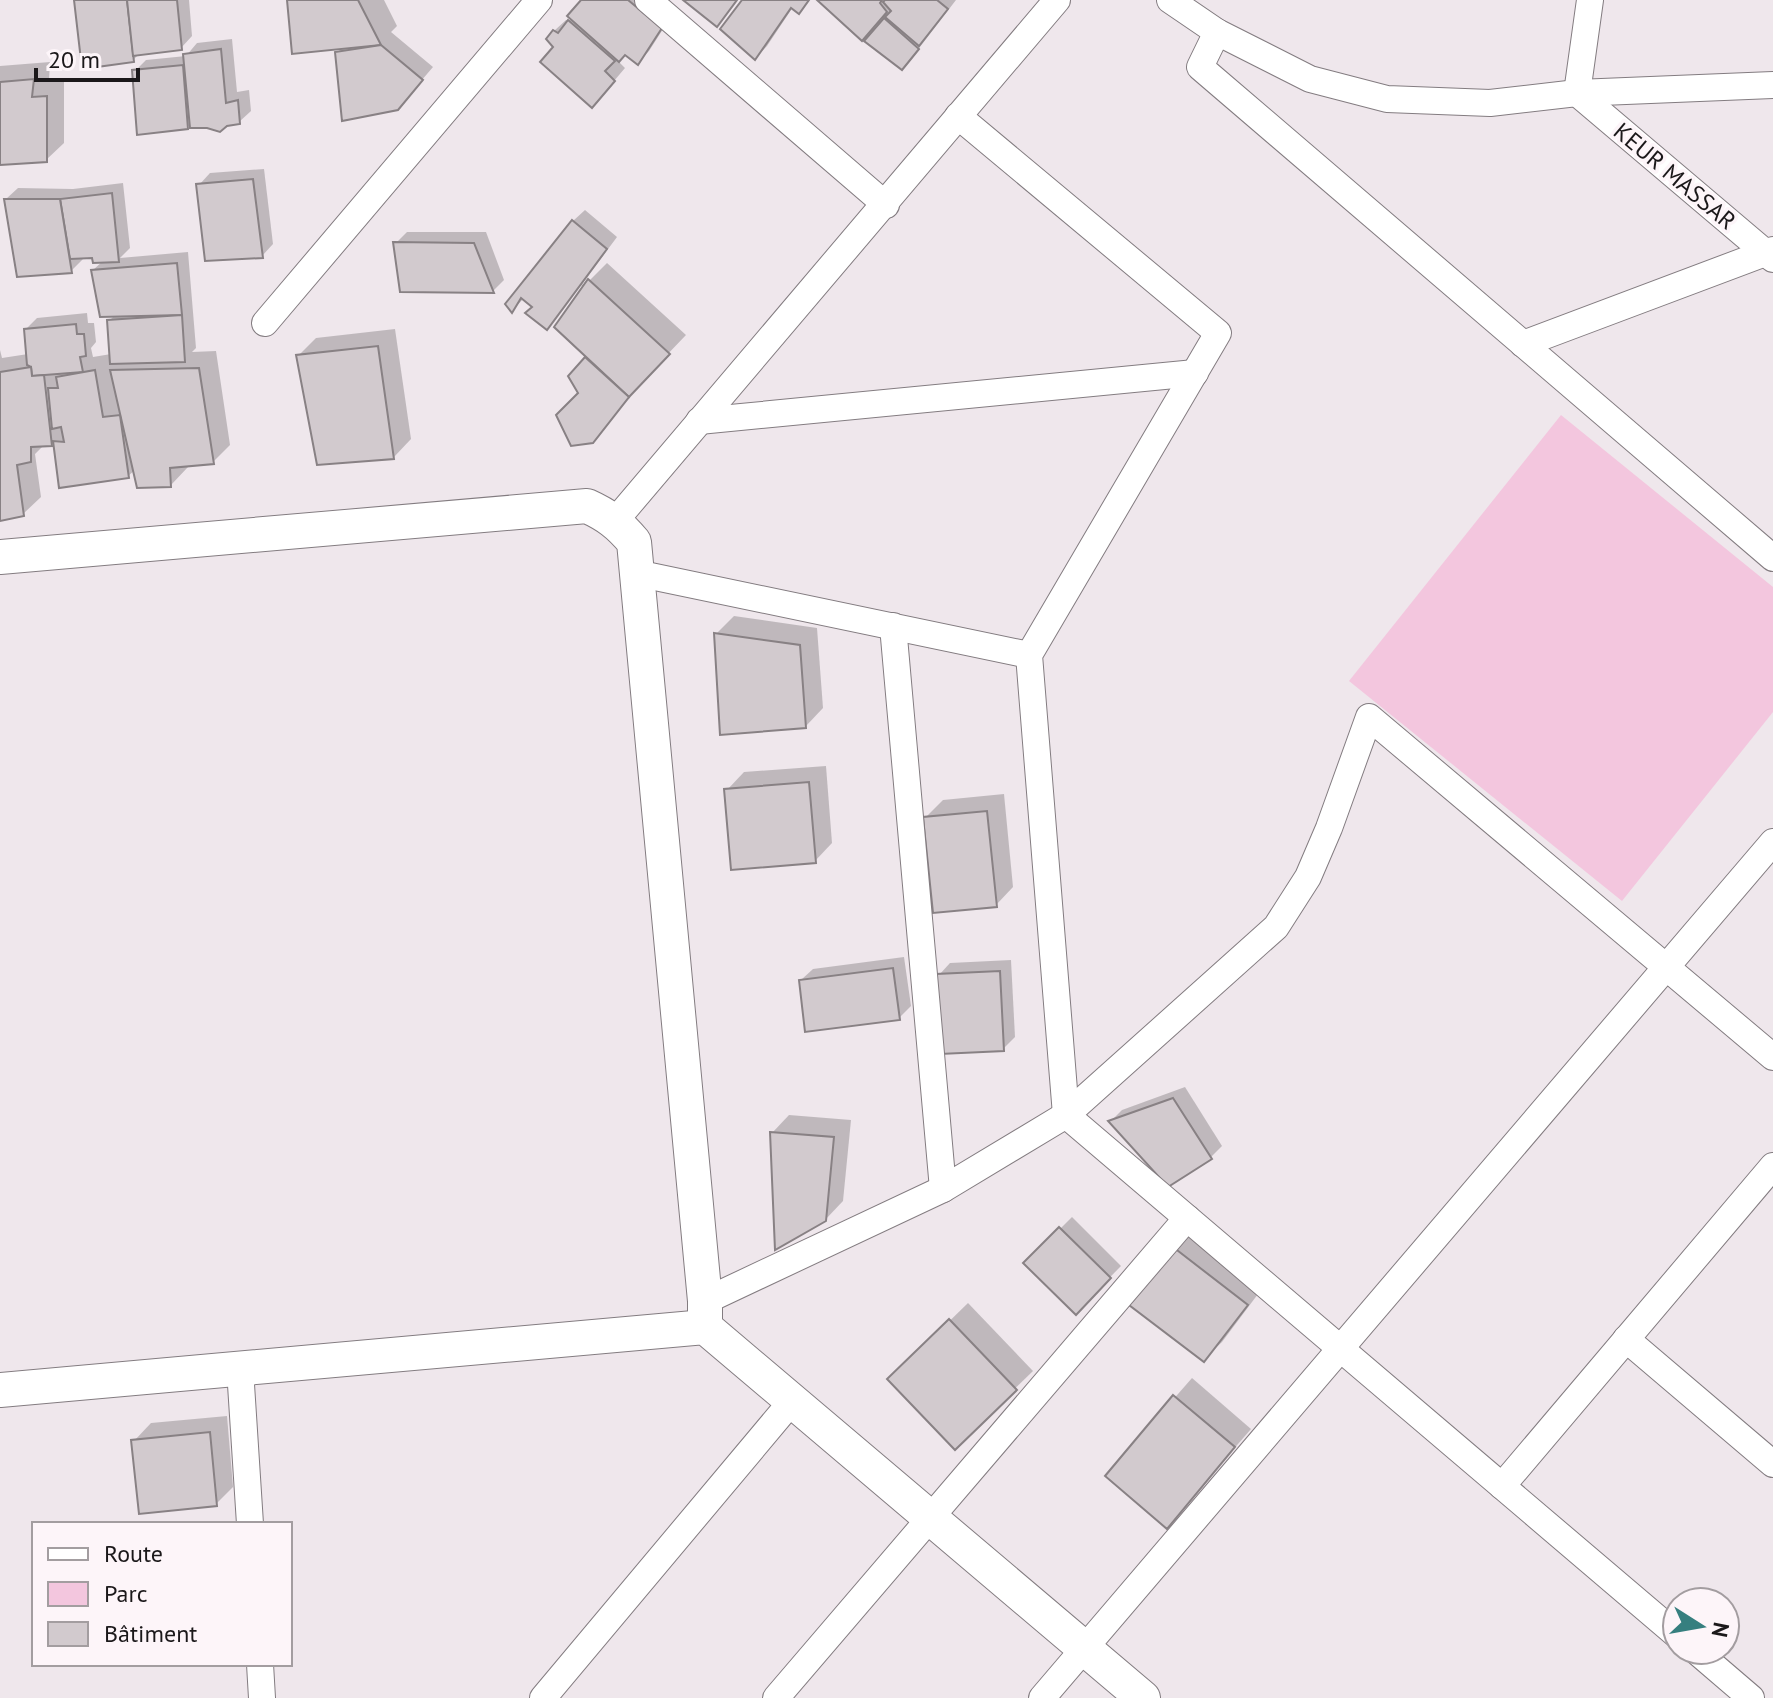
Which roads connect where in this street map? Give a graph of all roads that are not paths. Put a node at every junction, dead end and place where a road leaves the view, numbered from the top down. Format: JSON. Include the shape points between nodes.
{"nodes":[{"id":1,"x":539,"y":0,"type":"edge"},
{"id":2,"x":648,"y":0,"type":"edge"},
{"id":3,"x":1057,"y":0,"type":"edge"},
{"id":4,"x":1170,"y":0,"type":"edge"},
{"id":5,"x":1590,"y":0,"type":"edge"},
{"id":6,"x":1217,"y":32,"type":"junction"},
{"id":7,"x":1773,"y":85,"type":"edge"},
{"id":8,"x":1577,"y":93,"type":"junction"},
{"id":9,"x":958,"y":116,"type":"junction"},
{"id":10,"x":886,"y":205,"type":"junction"},
{"id":11,"x":1770,"y":254,"type":"edge"},
{"id":12,"x":265,"y":323,"type":"dead end"},
{"id":13,"x":1523,"y":344,"type":"junction"},
{"id":14,"x":1195,"y":373,"type":"junction"},
{"id":15,"x":699,"y":421,"type":"junction"},
{"id":16,"x":615,"y":521,"type":"junction"},
{"id":17,"x":0,"y":557,"type":"edge"},
{"id":18,"x":1773,"y":558,"type":"edge"},
{"id":19,"x":636,"y":573,"type":"junction"},
{"id":20,"x":893,"y":626,"type":"junction"},
{"id":21,"x":1029,"y":655,"type":"junction"},
{"id":22,"x":1773,"y":842,"type":"edge"},
{"id":23,"x":1666,"y":967,"type":"junction"},
{"id":24,"x":1773,"y":1057,"type":"edge"},
{"id":25,"x":1066,"y":1115,"type":"junction"},
{"id":26,"x":1773,"y":1166,"type":"edge"},
{"id":27,"x":943,"y":1189,"type":"junction"},
{"id":28,"x":1187,"y":1218,"type":"junction"},
{"id":29,"x":705,"y":1314,"type":"junction"},
{"id":30,"x":1626,"y":1339,"type":"junction"},
{"id":31,"x":1340,"y":1348,"type":"junction"},
{"id":32,"x":240,"y":1369,"type":"junction"},
{"id":33,"x":0,"y":1390,"type":"edge"},
{"id":34,"x":792,"y":1401,"type":"junction"},
{"id":35,"x":1773,"y":1464,"type":"edge"},
{"id":36,"x":1502,"y":1486,"type":"junction"},
{"id":37,"x":930,"y":1518,"type":"junction"},
{"id":38,"x":250,"y":1522,"type":"edge"},
{"id":39,"x":1661,"y":1621,"type":"edge"},
{"id":40,"x":1084,"y":1648,"type":"junction"},
{"id":41,"x":260,"y":1666,"type":"edge"},
{"id":42,"x":1714,"y":1666,"type":"edge"},
{"id":43,"x":553,"y":1694,"type":"edge"},
{"id":44,"x":262,"y":1698,"type":"edge"},
{"id":45,"x":776,"y":1698,"type":"edge"},
{"id":46,"x":1042,"y":1698,"type":"edge"},
{"id":47,"x":1143,"y":1698,"type":"edge"},
{"id":48,"x":1751,"y":1698,"type":"edge"}],
"edges":[{"from":1,"to":12,"type":"street"},
{"from":2,"to":10,"type":"street"},
{"from":3,"to":9,"type":"street"},
{"from":4,"to":6,"type":"street"},
{"from":5,"to":8,"type":"street"},
{"from":6,"to":8,"type":"street","via":[[1310,79],[1387,99],[1490,103]]},
{"from":6,"to":13,"type":"street","via":[[1200,67]]},
{"from":7,"to":8,"type":"street"},
{"from":8,"to":11,"type":"street","name":"KEUR MASSAR"},
{"from":9,"to":10,"type":"street"},
{"from":9,"to":14,"type":"street","via":[[1218,333]]},
{"from":10,"to":15,"type":"street"},
{"from":11,"to":13,"type":"street"},
{"from":13,"to":18,"type":"street"},
{"from":14,"to":15,"type":"street"},
{"from":14,"to":21,"type":"street"},
{"from":15,"to":16,"type":"street"},
{"from":16,"to":17,"type":"street","via":[[587,506]]},
{"from":16,"to":19,"type":"street","via":[[634,542]]},
{"from":19,"to":20,"type":"street"},
{"from":19,"to":29,"type":"street"},
{"from":20,"to":21,"type":"street"},
{"from":20,"to":27,"type":"street"},
{"from":21,"to":25,"type":"street"},
{"from":22,"to":23,"type":"street"},
{"from":23,"to":24,"type":"street"},
{"from":23,"to":25,"type":"street","via":[[1369,717],[1308,877],[1276,927]]},
{"from":23,"to":31,"type":"street"},
{"from":25,"to":27,"type":"street"},
{"from":25,"to":28,"type":"street"},
{"from":26,"to":30,"type":"street"},
{"from":27,"to":29,"type":"street"},
{"from":28,"to":31,"type":"street"},
{"from":28,"to":37,"type":"street"},
{"from":29,"to":32,"type":"street"},
{"from":29,"to":34,"type":"street"},
{"from":30,"to":35,"type":"street"},
{"from":30,"to":36,"type":"street"},
{"from":31,"to":36,"type":"street"},
{"from":31,"to":40,"type":"street"},
{"from":32,"to":33,"type":"street"},
{"from":32,"to":38,"type":"street"},
{"from":34,"to":37,"type":"street"},
{"from":34,"to":43,"type":"street"},
{"from":36,"to":39,"type":"street"},
{"from":37,"to":40,"type":"street"},
{"from":37,"to":45,"type":"street"},
{"from":40,"to":46,"type":"street"},
{"from":40,"to":47,"type":"street"},
{"from":41,"to":44,"type":"street"},
{"from":42,"to":48,"type":"street"}]}
